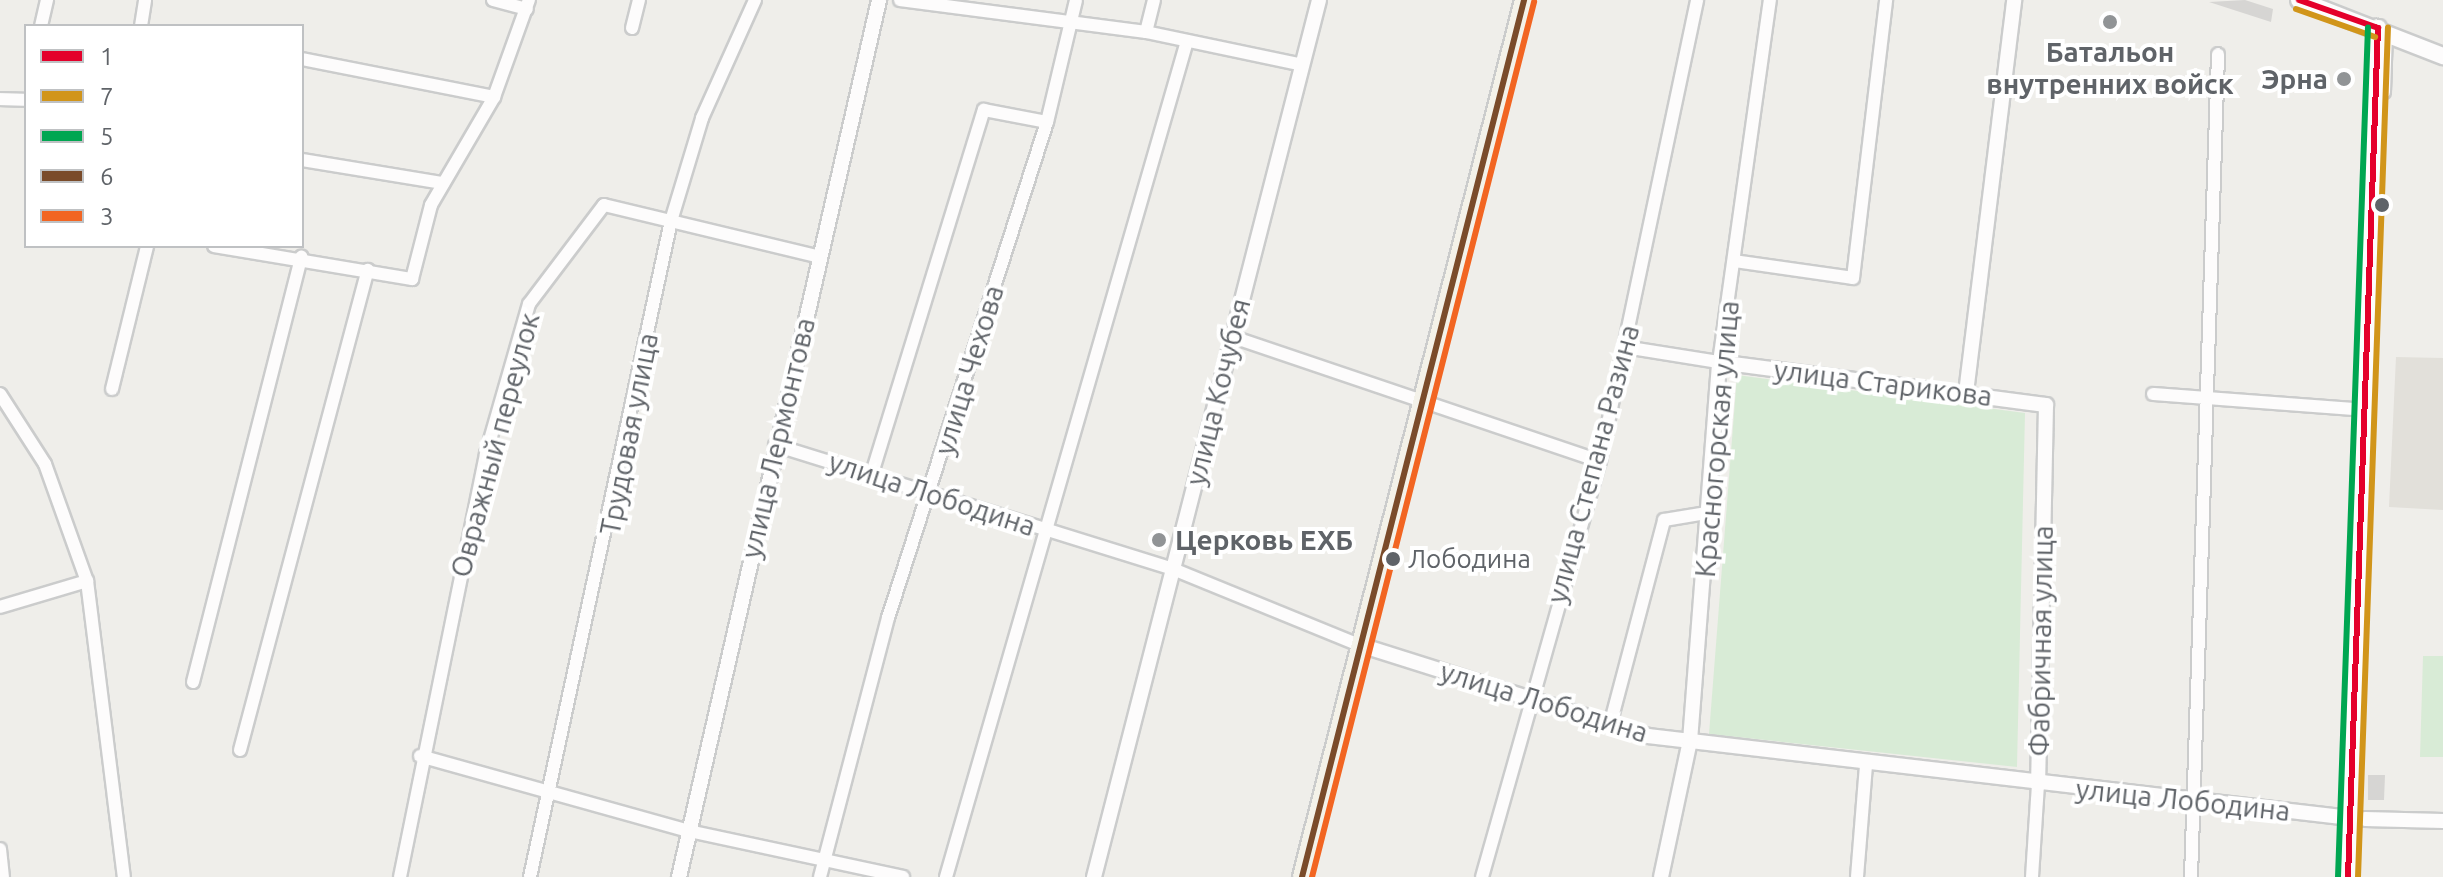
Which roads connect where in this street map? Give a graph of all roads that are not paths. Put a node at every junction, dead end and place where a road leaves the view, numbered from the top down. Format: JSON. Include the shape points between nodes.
{"nodes":[{"id":1,"x":47,"y":0,"type":"edge"},
{"id":2,"x":145,"y":0,"type":"edge"},
{"id":3,"x":493,"y":0,"type":"edge"},
{"id":4,"x":639,"y":0,"type":"edge"},
{"id":5,"x":755,"y":0,"type":"edge"},
{"id":6,"x":879,"y":0,"type":"edge"},
{"id":7,"x":900,"y":0,"type":"edge"},
{"id":8,"x":1076,"y":0,"type":"edge"},
{"id":9,"x":1154,"y":0,"type":"edge"},
{"id":10,"x":1319,"y":0,"type":"edge"},
{"id":11,"x":1524,"y":0,"type":"edge"},
{"id":12,"x":1697,"y":0,"type":"edge"},
{"id":13,"x":1770,"y":0,"type":"edge"},
{"id":14,"x":1886,"y":0,"type":"edge"},
{"id":15,"x":2014,"y":0,"type":"edge"},
{"id":16,"x":2302,"y":1,"type":"edge"},
{"id":17,"x":528,"y":5,"type":"edge"},
{"id":18,"x":965,"y":5,"type":"edge"},
{"id":19,"x":41,"y":24,"type":"edge"},
{"id":20,"x":141,"y":24,"type":"edge"},
{"id":21,"x":1070,"y":27,"type":"junction"},
{"id":22,"x":632,"y":28,"type":"dead end"},
{"id":23,"x":2382,"y":30,"type":"junction"},
{"id":24,"x":1146,"y":32,"type":"junction"},
{"id":25,"x":1187,"y":41,"type":"junction"},
{"id":26,"x":2443,"y":46,"type":"edge"},
{"id":27,"x":2218,"y":54,"type":"dead end"},
{"id":28,"x":2443,"y":56,"type":"edge"},
{"id":29,"x":304,"y":59,"type":"edge"},
{"id":30,"x":1303,"y":65,"type":"junction"},
{"id":31,"x":2384,"y":92,"type":"dead end"},
{"id":32,"x":494,"y":97,"type":"junction"},
{"id":33,"x":24,"y":98,"type":"edge"},
{"id":34,"x":0,"y":99,"type":"edge"},
{"id":35,"x":1047,"y":122,"type":"junction"},
{"id":36,"x":304,"y":160,"type":"edge"},
{"id":37,"x":443,"y":183,"type":"junction"},
{"id":38,"x":671,"y":221,"type":"junction"},
{"id":39,"x":147,"y":248,"type":"edge"},
{"id":40,"x":230,"y":248,"type":"edge"},
{"id":41,"x":301,"y":257,"type":"junction"},
{"id":42,"x":820,"y":257,"type":"junction"},
{"id":43,"x":1734,"y":261,"type":"junction"},
{"id":44,"x":368,"y":270,"type":"junction"},
{"id":45,"x":1233,"y":337,"type":"junction"},
{"id":46,"x":1625,"y":347,"type":"junction"},
{"id":47,"x":1719,"y":362,"type":"junction"},
{"id":48,"x":112,"y":389,"type":"dead end"},
{"id":49,"x":1966,"y":393,"type":"junction"},
{"id":50,"x":0,"y":394,"type":"edge"},
{"id":51,"x":2153,"y":394,"type":"dead end"},
{"id":52,"x":2205,"y":398,"type":"junction"},
{"id":53,"x":2046,"y":405,"type":"joint"},
{"id":54,"x":1420,"y":406,"type":"junction"},
{"id":55,"x":2364,"y":410,"type":"junction"},
{"id":56,"x":775,"y":445,"type":"junction"},
{"id":57,"x":1600,"y":461,"type":"junction"},
{"id":58,"x":873,"y":470,"type":"junction"},
{"id":59,"x":932,"y":489,"type":"junction"},
{"id":60,"x":1713,"y":512,"type":"junction"},
{"id":61,"x":1048,"y":533,"type":"junction"},
{"id":62,"x":1173,"y":569,"type":"junction"},
{"id":63,"x":87,"y":581,"type":"junction"},
{"id":64,"x":0,"y":607,"type":"edge"},
{"id":65,"x":1357,"y":644,"type":"junction"},
{"id":66,"x":193,"y":682,"type":"dead end"},
{"id":67,"x":1531,"y":699,"type":"junction"},
{"id":68,"x":1610,"y":725,"type":"junction"},
{"id":69,"x":1690,"y":741,"type":"junction"},
{"id":70,"x":240,"y":750,"type":"dead end"},
{"id":71,"x":420,"y":756,"type":"junction"},
{"id":72,"x":1866,"y":766,"type":"junction"},
{"id":73,"x":2038,"y":785,"type":"junction"},
{"id":74,"x":550,"y":793,"type":"junction"},
{"id":75,"x":2195,"y":800,"type":"junction"},
{"id":76,"x":2358,"y":818,"type":"junction"},
{"id":77,"x":2443,"y":821,"type":"edge"},
{"id":78,"x":689,"y":831,"type":"junction"},
{"id":79,"x":0,"y":849,"type":"edge"},
{"id":80,"x":826,"y":856,"type":"junction"},
{"id":81,"x":3,"y":877,"type":"edge"},
{"id":82,"x":124,"y":877,"type":"edge"},
{"id":83,"x":400,"y":877,"type":"edge"},
{"id":84,"x":530,"y":877,"type":"edge"},
{"id":85,"x":679,"y":877,"type":"edge"},
{"id":86,"x":820,"y":877,"type":"edge"},
{"id":87,"x":903,"y":877,"type":"edge"},
{"id":88,"x":946,"y":877,"type":"edge"},
{"id":89,"x":1094,"y":877,"type":"edge"},
{"id":90,"x":1302,"y":877,"type":"edge"},
{"id":91,"x":1482,"y":877,"type":"edge"},
{"id":92,"x":1661,"y":877,"type":"edge"},
{"id":93,"x":1857,"y":877,"type":"edge"},
{"id":94,"x":2032,"y":877,"type":"edge"},
{"id":95,"x":2191,"y":877,"type":"edge"},
{"id":96,"x":2348,"y":877,"type":"edge"}],
"edges":[{"from":1,"to":19,"type":"street"},
{"from":2,"to":20,"type":"street"},
{"from":3,"to":17,"type":"street"},
{"from":4,"to":22,"type":"street"},
{"from":5,"to":38,"type":"street","name":"Трудовая улица","via":[[702,118]]},
{"from":6,"to":42,"type":"street","name":"улица Лермонтова"},
{"from":7,"to":18,"type":"street"},
{"from":8,"to":21,"type":"street","name":"улица Чехова"},
{"from":9,"to":24,"type":"street"},
{"from":10,"to":30,"type":"street","name":"улица Кочубея"},
{"from":11,"to":54,"type":"main road"},
{"from":12,"to":46,"type":"street","name":"улица Степана Разина"},
{"from":13,"to":43,"type":"street","name":"Красногорская улица"},
{"from":14,"to":43,"type":"street","via":[[1853,278]]},
{"from":15,"to":49,"type":"street"},
{"from":16,"to":23,"type":"main road"},
{"from":17,"to":32,"type":"street"},
{"from":18,"to":21,"type":"street"},
{"from":21,"to":24,"type":"street"},
{"from":21,"to":35,"type":"street","name":"улица Чехова"},
{"from":23,"to":26,"type":"main road"},
{"from":23,"to":28,"type":"main road"},
{"from":23,"to":31,"type":"street"},
{"from":23,"to":55,"type":"main road"},
{"from":24,"to":25,"type":"street"},
{"from":25,"to":30,"type":"street"},
{"from":25,"to":61,"type":"street"},
{"from":27,"to":52,"type":"street"},
{"from":29,"to":32,"type":"street"},
{"from":30,"to":45,"type":"street","name":"улица Кочубея"},
{"from":32,"to":37,"type":"street"},
{"from":33,"to":34,"type":"street"},
{"from":35,"to":58,"type":"street","via":[[984,110]]},
{"from":35,"to":59,"type":"street","name":"улица Чехова"},
{"from":36,"to":37,"type":"street"},
{"from":37,"to":44,"type":"street","via":[[412,279]]},
{"from":38,"to":42,"type":"street","name":"Овражный переулок"},
{"from":38,"to":71,"type":"street","name":"Овражный переулок","via":[[604,205],[529,304],[486,454]]},
{"from":38,"to":74,"type":"street","name":"Трудовая улица"},
{"from":39,"to":48,"type":"street"},
{"from":40,"to":41,"type":"street"},
{"from":41,"to":44,"type":"street"},
{"from":41,"to":66,"type":"street"},
{"from":42,"to":56,"type":"street","name":"улица Лермонтова"},
{"from":43,"to":47,"type":"street","name":"Красногорская улица"},
{"from":44,"to":70,"type":"street"},
{"from":45,"to":54,"type":"street"},
{"from":45,"to":62,"type":"street","name":"улица Кочубея"},
{"from":46,"to":47,"type":"street","name":"улица Старикова"},
{"from":46,"to":57,"type":"street","name":"улица Степана Разина"},
{"from":47,"to":49,"type":"street","name":"улица Старикова"},
{"from":47,"to":60,"type":"street","name":"Красногорская улица"},
{"from":49,"to":53,"type":"street","name":"улица Старикова"},
{"from":50,"to":63,"type":"street","via":[[45,464]]},
{"from":51,"to":52,"type":"street"},
{"from":52,"to":55,"type":"street"},
{"from":52,"to":75,"type":"street"},
{"from":53,"to":73,"type":"street","name":"Фабричная улица"},
{"from":54,"to":57,"type":"street"},
{"from":54,"to":65,"type":"main road"},
{"from":55,"to":76,"type":"main road"},
{"from":56,"to":58,"type":"street","name":"улица Лободина"},
{"from":56,"to":78,"type":"street","name":"улица Лермонтова"},
{"from":57,"to":67,"type":"street","name":"улица Степана Разина"},
{"from":58,"to":59,"type":"street","name":"улица Лободина"},
{"from":59,"to":61,"type":"street","name":"улица Лободина"},
{"from":59,"to":80,"type":"street","name":"улица Чехова","via":[[888,618]]},
{"from":60,"to":68,"type":"street","via":[[1664,520]]},
{"from":60,"to":69,"type":"street","name":"Красногорская улица"},
{"from":61,"to":62,"type":"street","name":"улица Лободина"},
{"from":61,"to":88,"type":"street"},
{"from":62,"to":65,"type":"street","name":"улица Лободина"},
{"from":62,"to":89,"type":"street","name":"улица Кочубея"},
{"from":63,"to":64,"type":"street"},
{"from":63,"to":82,"type":"street"},
{"from":65,"to":67,"type":"street","name":"улица Лободина"},
{"from":65,"to":90,"type":"main road"},
{"from":67,"to":68,"type":"street","name":"улица Лободина"},
{"from":67,"to":91,"type":"street","name":"улица Степана Разина"},
{"from":68,"to":69,"type":"street","name":"улица Лободина"},
{"from":69,"to":72,"type":"street","name":"улица Лободина"},
{"from":69,"to":92,"type":"street","name":"Красногорская улица"},
{"from":71,"to":74,"type":"street"},
{"from":71,"to":83,"type":"street","name":"Овражный переулок"},
{"from":72,"to":73,"type":"street","name":"улица Лободина"},
{"from":72,"to":93,"type":"street"},
{"from":73,"to":75,"type":"street","name":"улица Лободина"},
{"from":73,"to":94,"type":"street","name":"Фабричная улица"},
{"from":74,"to":78,"type":"street"},
{"from":74,"to":84,"type":"street","name":"Трудовая улица"},
{"from":75,"to":76,"type":"street","name":"улица Лободина"},
{"from":75,"to":95,"type":"street"},
{"from":76,"to":77,"type":"street","name":"улица Лободина"},
{"from":76,"to":96,"type":"main road"},
{"from":78,"to":80,"type":"street"},
{"from":78,"to":85,"type":"street","name":"улица Лермонтова"},
{"from":79,"to":81,"type":"street"},
{"from":80,"to":86,"type":"street","name":"улица Чехова"},
{"from":80,"to":87,"type":"street"}]}
